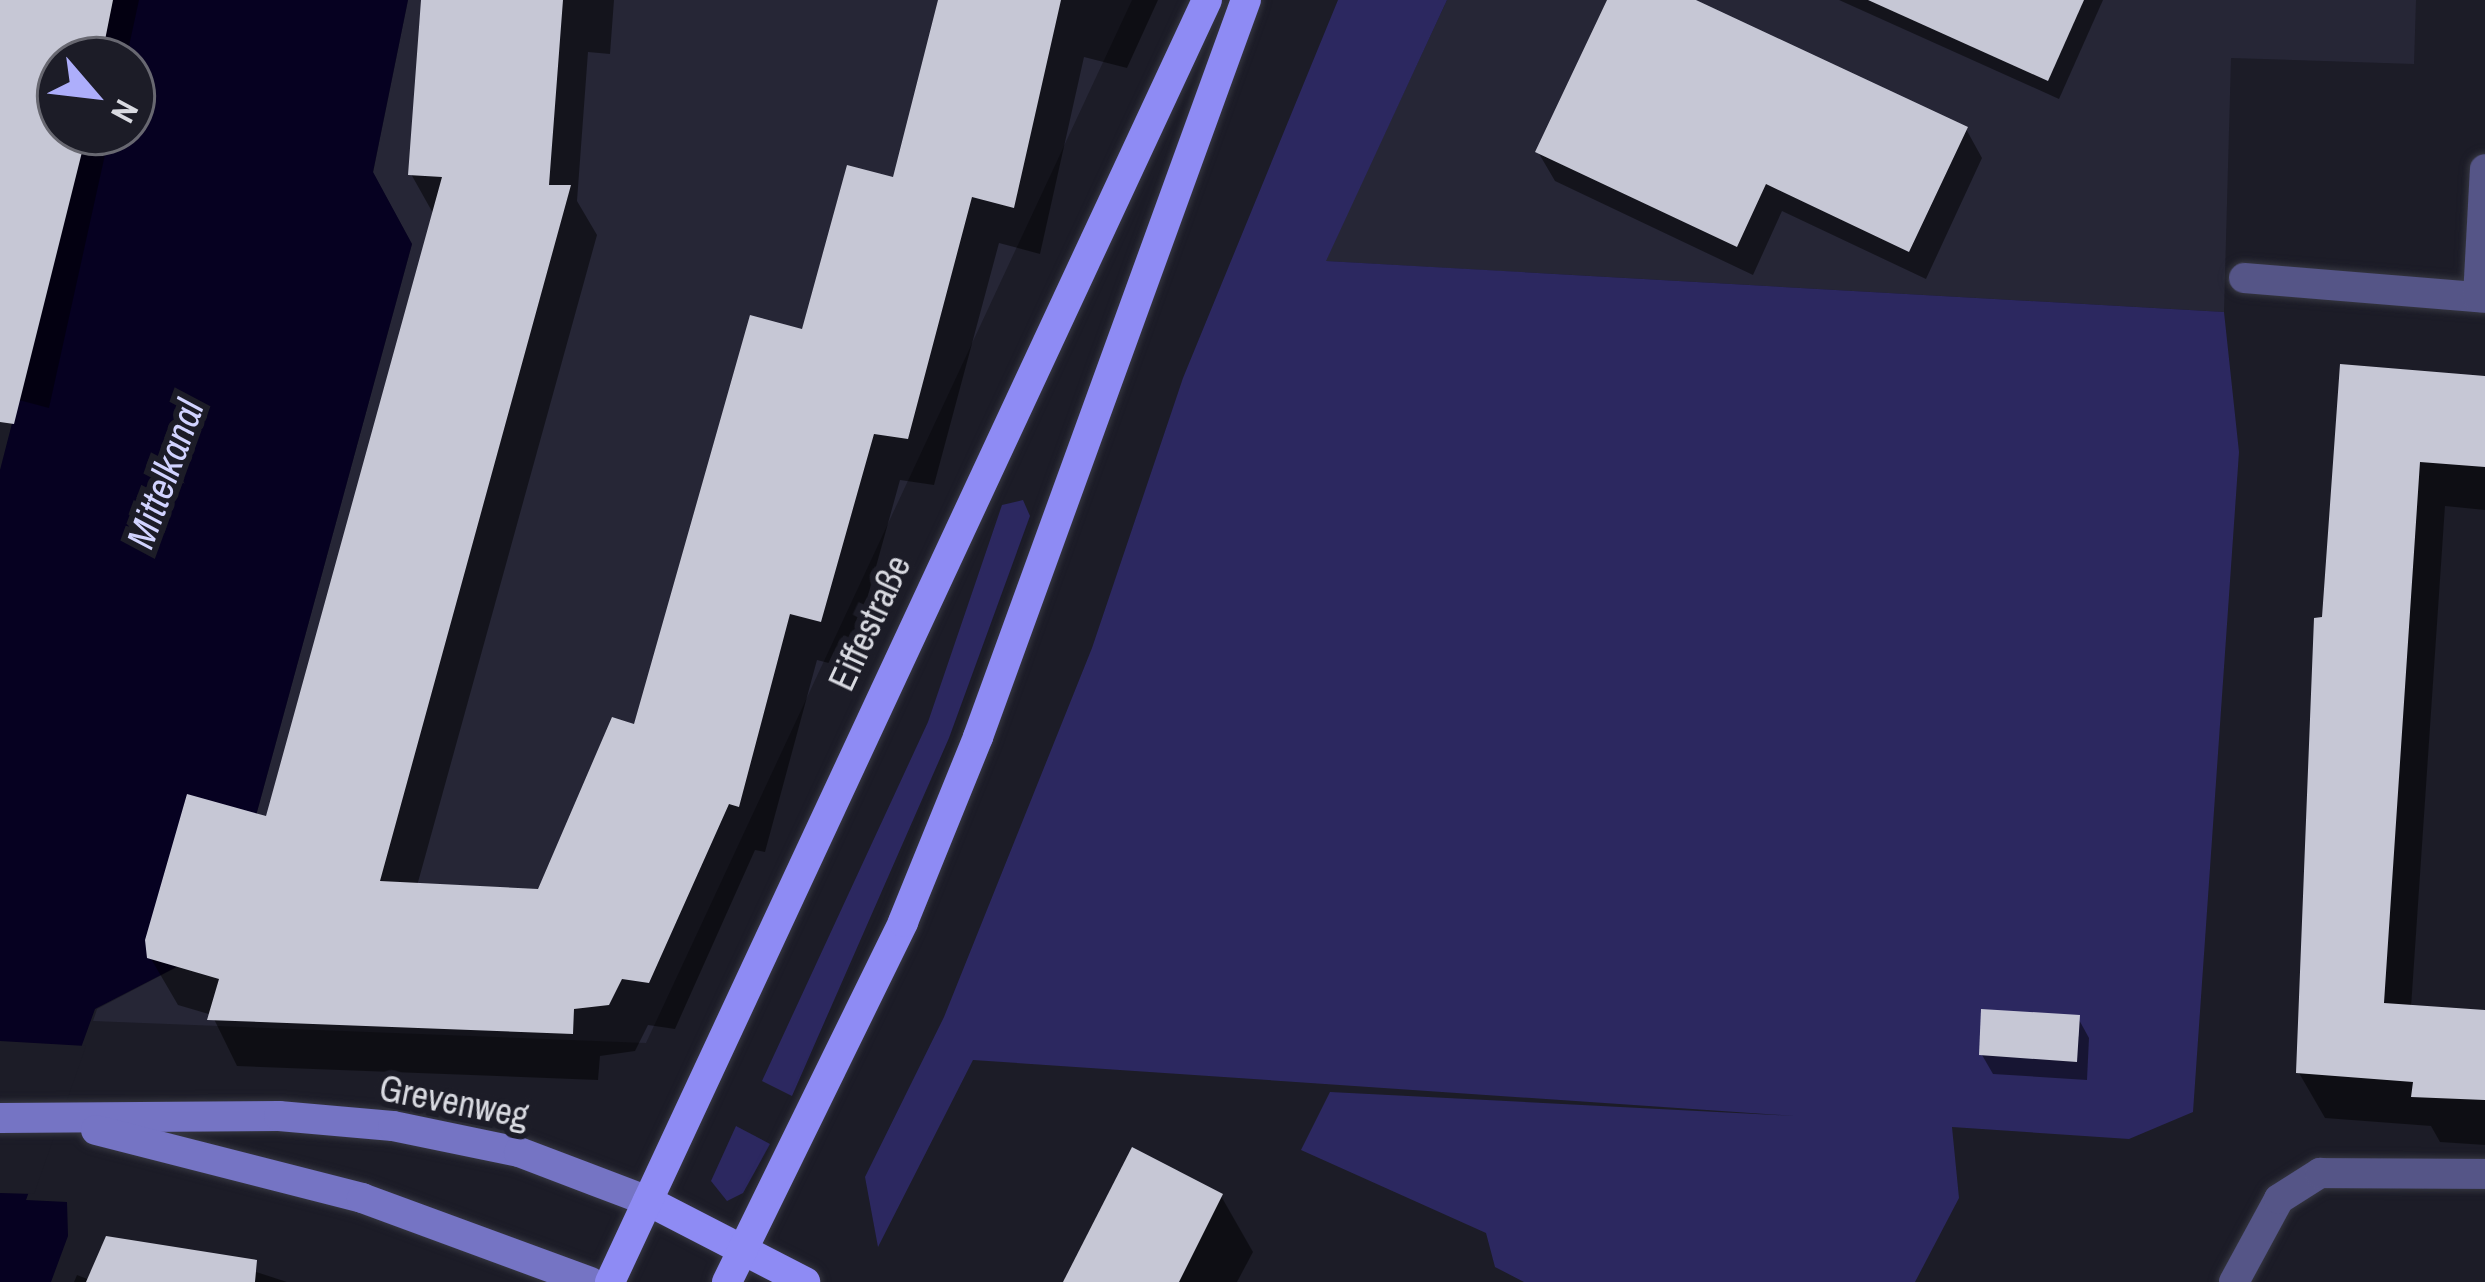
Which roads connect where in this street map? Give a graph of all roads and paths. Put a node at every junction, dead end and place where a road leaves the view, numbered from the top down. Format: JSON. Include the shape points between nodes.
{"nodes":[{"id":1,"x":1207,"y":0,"type":"edge"},
{"id":2,"x":1246,"y":0,"type":"edge"},
{"id":3,"x":2485,"y":169,"type":"edge"},
{"id":4,"x":2244,"y":278,"type":"dead end"},
{"id":5,"x":2481,"y":297,"type":"edge"},
{"id":6,"x":0,"y":1118,"type":"edge"},
{"id":7,"x":61,"y":1121,"type":"junction"},
{"id":8,"x":2485,"y":1174,"type":"edge"},
{"id":9,"x":648,"y":1202,"type":"junction"},
{"id":10,"x":744,"y":1249,"type":"junction"},
{"id":11,"x":590,"y":1282,"type":"edge"},
{"id":12,"x":610,"y":1282,"type":"edge"},
{"id":13,"x":727,"y":1282,"type":"edge"},
{"id":14,"x":805,"y":1282,"type":"edge"},
{"id":15,"x":2234,"y":1282,"type":"edge"}],
"edges":[{"from":1,"to":9,"type":"main road","name":"Eiffestraße"},
{"from":2,"to":10,"type":"main road","via":[[978,737],[903,922]]},
{"from":3,"to":5,"type":"street"},
{"from":4,"to":5,"type":"street"},
{"from":6,"to":7,"type":"main road","name":"Grevenweg"},
{"from":7,"to":9,"type":"main road","name":"Grevenweg","via":[[279,1116],[393,1126],[519,1152]]},
{"from":7,"to":11,"type":"main road","name":"Grevenweg","via":[[362,1198]]},
{"from":8,"to":15,"type":"street","via":[[2320,1173],[2279,1199]]},
{"from":9,"to":10,"type":"main road","name":"Grevenweg"},
{"from":9,"to":12,"type":"main road","name":"Eiffestraße"},
{"from":10,"to":13,"type":"main road"},
{"from":10,"to":14,"type":"main road","name":"Grevenweg"}]}
